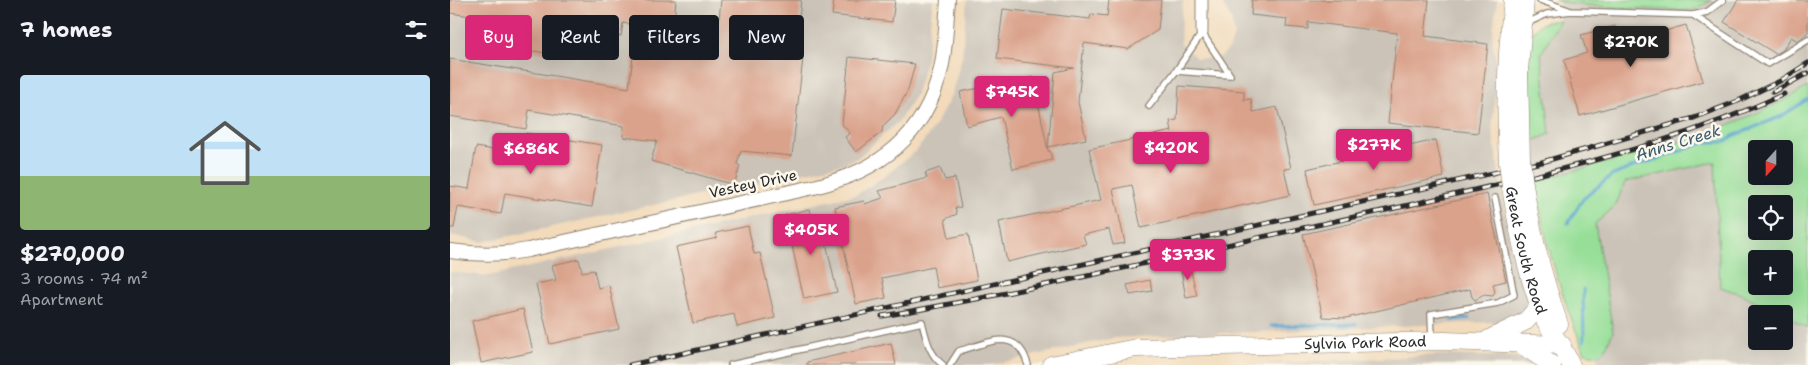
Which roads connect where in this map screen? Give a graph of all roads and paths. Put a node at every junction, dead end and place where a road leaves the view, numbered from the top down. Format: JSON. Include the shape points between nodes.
{"nodes":[{"id":1,"x":948,"y":0,"type":"edge"},
{"id":2,"x":1202,"y":0,"type":"edge"},
{"id":3,"x":1513,"y":0,"type":"edge"},
{"id":4,"x":1525,"y":0,"type":"edge"},
{"id":5,"x":1540,"y":0,"type":"edge"},
{"id":6,"x":1724,"y":0,"type":"edge"},
{"id":7,"x":1571,"y":11,"type":"junction"},
{"id":8,"x":1694,"y":15,"type":"junction"},
{"id":9,"x":1522,"y":27,"type":"junction"},
{"id":10,"x":1202,"y":33,"type":"junction"},
{"id":11,"x":1808,"y":40,"type":"edge"},
{"id":12,"x":1176,"y":71,"type":"junction"},
{"id":13,"x":1149,"y":106,"type":"dead end"},
{"id":14,"x":1515,"y":161,"type":"junction"},
{"id":15,"x":1517,"y":185,"type":"junction"},
{"id":16,"x":1495,"y":198,"type":"dead end"},
{"id":17,"x":450,"y":251,"type":"edge"},
{"id":18,"x":1540,"y":305,"type":"junction"},
{"id":19,"x":1484,"y":341,"type":"junction"},
{"id":20,"x":1433,"y":342,"type":"junction"},
{"id":21,"x":1517,"y":342,"type":"junction"},
{"id":22,"x":1562,"y":344,"type":"junction"},
{"id":23,"x":1545,"y":363,"type":"edge"},
{"id":24,"x":731,"y":365,"type":"edge"},
{"id":25,"x":943,"y":365,"type":"edge"},
{"id":26,"x":950,"y":365,"type":"edge"},
{"id":27,"x":1028,"y":365,"type":"edge"},
{"id":28,"x":1051,"y":365,"type":"edge"},
{"id":29,"x":1571,"y":365,"type":"edge"}],
"edges":[{"from":1,"to":17,"type":"street","name":"Vestey Drive","via":[[941,68],[931,100],[900,145],[871,167],[823,185],[503,255]]},
{"from":2,"to":10,"type":"street"},
{"from":3,"to":14,"type":"main road","name":"Great South Road","via":[[1505,119]]},
{"from":4,"to":9,"type":"main road","name":"Great South Road"},
{"from":5,"to":7,"type":"lane"},
{"from":6,"to":8,"type":"lane","via":[[1707,12]]},
{"from":7,"to":8,"type":"lane"},
{"from":7,"to":9,"type":"lane","via":[[1537,16]]},
{"from":8,"to":11,"type":"lane","via":[[1768,64]]},
{"from":9,"to":14,"type":"main road","name":"Great South Road"},
{"from":10,"to":12,"type":"lane"},
{"from":10,"to":12,"type":"lane","via":[[1230,74]]},
{"from":12,"to":13,"type":"lane"},
{"from":14,"to":15,"type":"main road","name":"Great South Road","bridge":true},
{"from":15,"to":18,"type":"main road","name":"Great South Road","via":[[1518,233]]},
{"from":15,"to":22,"type":"main road","name":"Great South Road","via":[[1560,326]]},
{"from":16,"to":20,"type":"lane","via":[[1514,295],[1498,303],[1430,314]]},
{"from":18,"to":19,"type":"main road","via":[[1526,321]]},
{"from":18,"to":22,"type":"main road","name":"Great South Road","via":[[1545,320]]},
{"from":19,"to":20,"type":"main road","name":"Sylvia Park Road"},
{"from":19,"to":21,"type":"main road","name":"Sylvia Park Road"},
{"from":20,"to":28,"type":"main road","name":"Sylvia Park Road","via":[[1136,348]]},
{"from":21,"to":22,"type":"main road","name":"Sylvia Park Road"},
{"from":21,"to":23,"type":"main road"},
{"from":22,"to":29,"type":"main road","name":"Great South Road"},
{"from":24,"to":25,"type":"lane","via":[[922,322],[928,345]]},
{"from":26,"to":27,"type":"lane","via":[[959,351],[1000,340],[1013,341],[1024,351]]}]}
